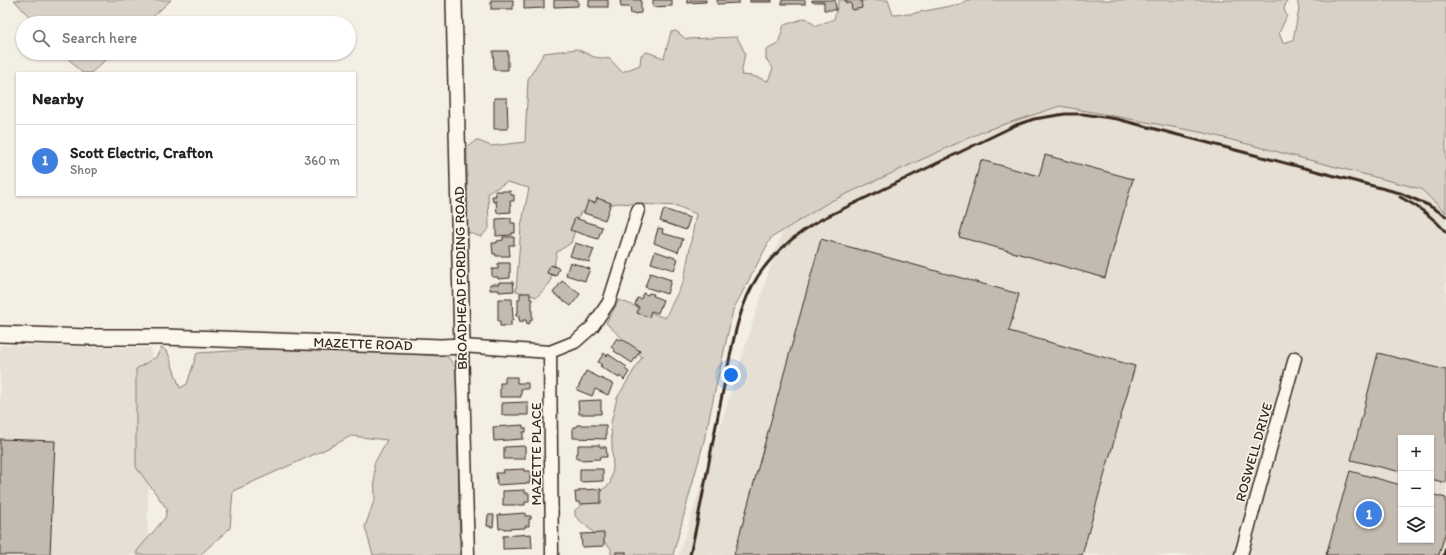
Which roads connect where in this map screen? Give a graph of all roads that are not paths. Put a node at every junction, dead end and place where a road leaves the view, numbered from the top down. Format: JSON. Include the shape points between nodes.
{"nodes":[{"id":1,"x":454,"y":0,"type":"edge"},
{"id":2,"x":638,"y":210,"type":"dead end"},
{"id":3,"x":0,"y":334,"type":"edge"},
{"id":4,"x":462,"y":346,"type":"junction"},
{"id":5,"x":550,"y":352,"type":"junction"},
{"id":6,"x":1296,"y":358,"type":"dead end"},
{"id":7,"x":468,"y":555,"type":"edge"},
{"id":8,"x":552,"y":555,"type":"edge"},
{"id":9,"x":1241,"y":555,"type":"edge"}],
"edges":[{"from":1,"to":4,"type":"street","name":"BROADHEAD FORDING ROAD"},
{"from":2,"to":5,"type":"street","name":"MAZETTE ROAD","via":[[609,302],[592,327],[574,342]]},
{"from":3,"to":4,"type":"street","name":"MAZETTE ROAD"},
{"from":4,"to":5,"type":"street","name":"MAZETTE ROAD"},
{"from":4,"to":7,"type":"street","name":"BROADHEAD FORDING ROAD"},
{"from":5,"to":8,"type":"street","name":"MAZETTE PLACE"},
{"from":6,"to":9,"type":"street","name":"ROSWELL DRIVE"}]}
